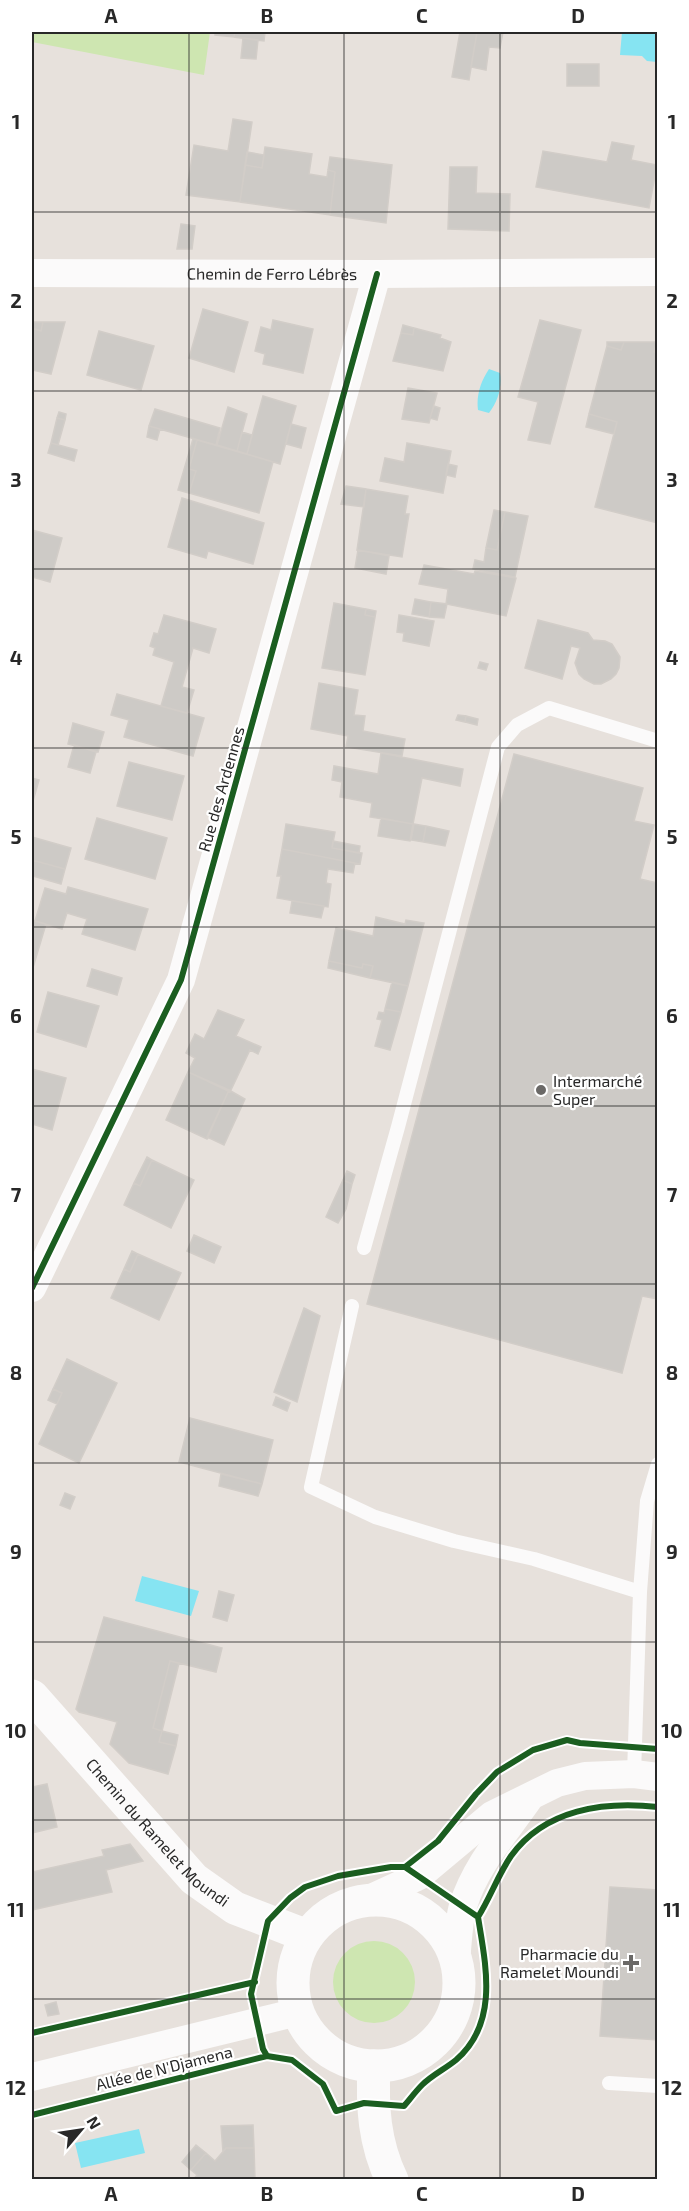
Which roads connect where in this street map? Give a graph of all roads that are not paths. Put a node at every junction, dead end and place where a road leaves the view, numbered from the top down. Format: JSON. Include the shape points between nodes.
{"nodes":[{"id":1,"x":657,"y":272,"type":"edge"},
{"id":2,"x":32,"y":273,"type":"edge"},
{"id":3,"x":377,"y":274,"type":"junction"},
{"id":4,"x":657,"y":741,"type":"edge"},
{"id":5,"x":364,"y":1248,"type":"dead end"},
{"id":6,"x":32,"y":1288,"type":"edge"},
{"id":7,"x":352,"y":1306,"type":"dead end"},
{"id":8,"x":657,"y":1464,"type":"edge"},
{"id":9,"x":640,"y":1592,"type":"junction"},
{"id":10,"x":32,"y":1696,"type":"edge"},
{"id":11,"x":646,"y":1776,"type":"edge"},
{"id":12,"x":533,"y":1794,"type":"junction"},
{"id":13,"x":368,"y":1900,"type":"junction"},
{"id":14,"x":307,"y":1936,"type":"junction"},
{"id":15,"x":456,"y":1961,"type":"junction"},
{"id":16,"x":298,"y":2012,"type":"junction"},
{"id":17,"x":374,"y":2066,"type":"junction"},
{"id":18,"x":32,"y":2077,"type":"edge"},
{"id":19,"x":609,"y":2083,"type":"dead end"},
{"id":20,"x":657,"y":2086,"type":"edge"},
{"id":21,"x":392,"y":2180,"type":"edge"}],
"edges":[{"from":1,"to":3,"type":"street","name":"Chemin de Ferro Lébrès"},
{"from":2,"to":3,"type":"street","name":"Chemin de Ferro Lébrès"},
{"from":3,"to":6,"type":"street","name":"Rue des Ardennes","via":[[181,980]]},
{"from":4,"to":5,"type":"lane","via":[[549,708],[517,725],[498,747]]},
{"from":7,"to":9,"type":"lane","via":[[311,1487],[375,1517]]},
{"from":8,"to":9,"type":"lane","via":[[647,1501]]},
{"from":9,"to":11,"type":"lane"},
{"from":10,"to":14,"type":"main road","name":"Chemin du Ramelet Moundi","via":[[194,1879],[235,1908]]},
{"from":11,"to":12,"type":"street","via":[[585,1776]]},
{"from":12,"to":13,"type":"street","via":[[492,1815],[419,1876]]},
{"from":12,"to":15,"type":"street","via":[[476,1876],[463,1907]]},
{"from":13,"to":14,"type":"main road","via":[[333,1911]]},
{"from":13,"to":15,"type":"main road","via":[[387,1900],[423,1915],[438,1927]]},
{"from":14,"to":16,"type":"main road","via":[[293,1973]]},
{"from":15,"to":17,"type":"main road","via":[[456,2005],[434,2043],[396,2064]]},
{"from":16,"to":17,"type":"main road","via":[[310,2034],[328,2050],[350,2062]]},
{"from":16,"to":18,"type":"street","name":"Allée de N'Djamena"},
{"from":17,"to":21,"type":"main road","via":[[372,2103],[376,2136]]},
{"from":19,"to":20,"type":"lane"}]}
